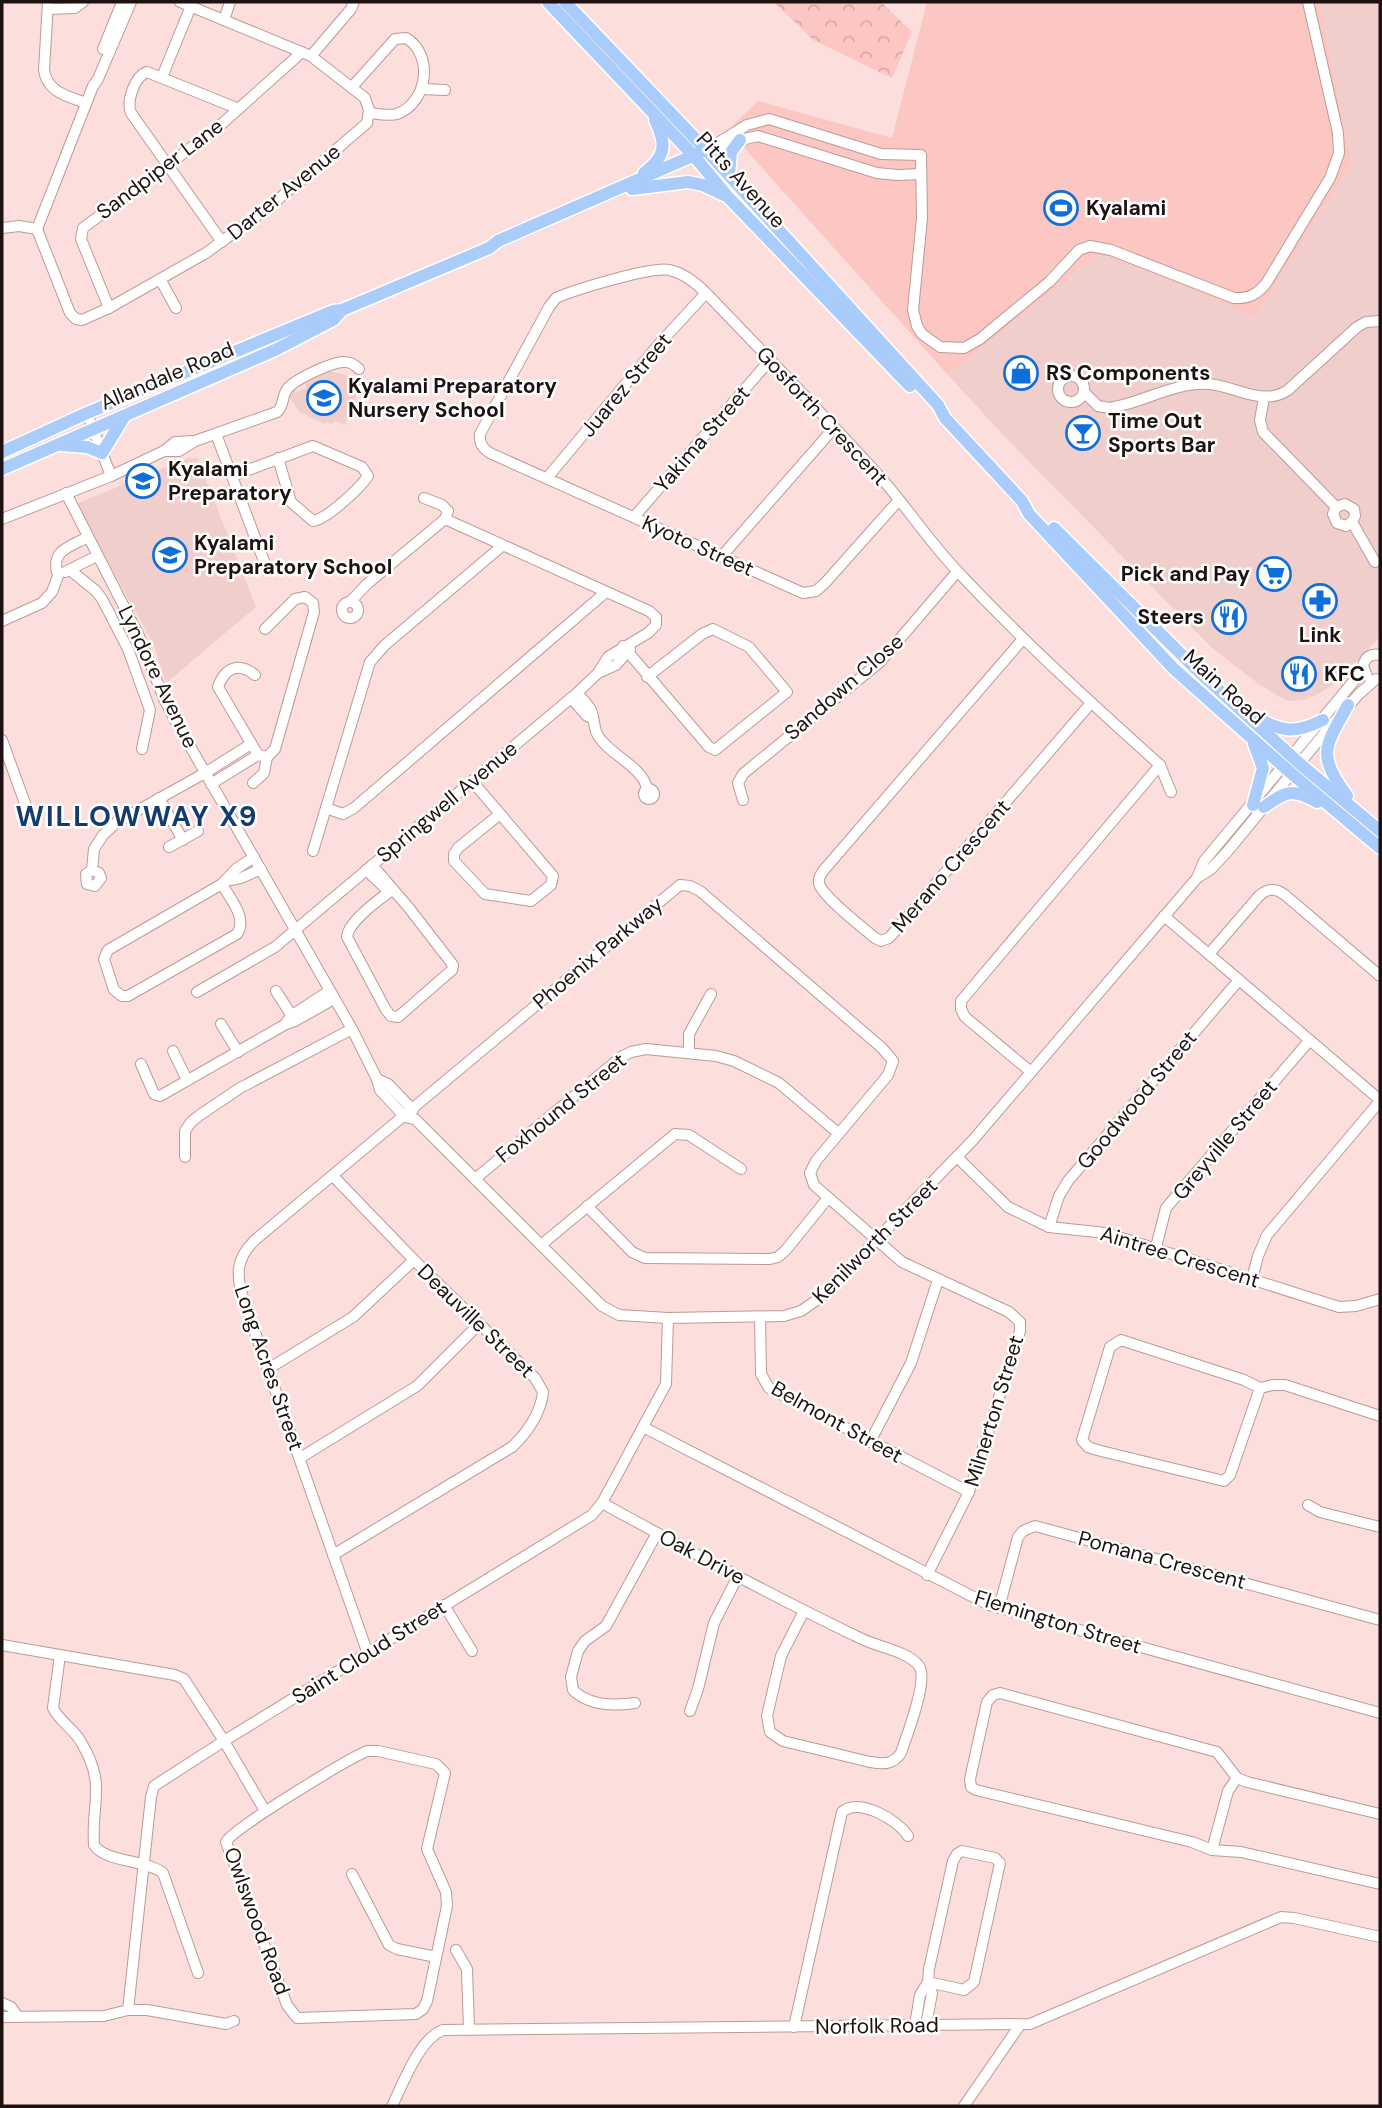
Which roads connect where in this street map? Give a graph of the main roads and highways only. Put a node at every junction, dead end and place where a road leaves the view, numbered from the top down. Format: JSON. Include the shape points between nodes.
{"nodes":[{"id":1,"x":548,"y":2,"type":"edge"},
{"id":2,"x":565,"y":2,"type":"edge"},
{"id":3,"x":651,"y":111,"type":"junction"},
{"id":4,"x":740,"y":139,"type":"road end"},
{"id":5,"x":709,"y":153,"type":"junction"},
{"id":6,"x":696,"y":159,"type":"junction"},
{"id":7,"x":729,"y":175,"type":"junction"},
{"id":8,"x":630,"y":187,"type":"junction"},
{"id":9,"x":728,"y":197,"type":"junction"},
{"id":10,"x":342,"y":310,"type":"junction"},
{"id":11,"x":910,"y":380,"type":"junction"},
{"id":12,"x":125,"y":415,"type":"junction"},
{"id":13,"x":58,"y":444,"type":"junction"},
{"id":14,"x":2,"y":452,"type":"edge"},
{"id":15,"x":2,"y":469,"type":"edge"},
{"id":16,"x":1022,"y":501,"type":"junction"},
{"id":17,"x":1236,"y":705,"type":"junction"},
{"id":18,"x":1348,"y":705,"type":"road end"},
{"id":19,"x":1323,"y":720,"type":"road end"},
{"id":20,"x":1251,"y":737,"type":"junction"},
{"id":21,"x":1292,"y":765,"type":"junction"},
{"id":22,"x":1358,"y":811,"type":"junction"},
{"id":23,"x":1339,"y":814,"type":"junction"},
{"id":24,"x":1380,"y":831,"type":"edge"},
{"id":25,"x":1380,"y":848,"type":"edge"}],
"edges":[{"from":1,"to":3,"type":"main road","name":"Pitts Avenue"},
{"from":2,"to":5,"type":"main road","name":"Pitts Avenue"},
{"from":3,"to":6,"type":"main road","name":"Pitts Avenue"},
{"from":3,"to":8,"type":"main road","via":[[662,134],[662,153]]},
{"from":4,"to":7,"type":"main road","via":[[731,152]]},
{"from":5,"to":6,"type":"main road","name":"Allandale Road"},
{"from":5,"to":7,"type":"main road","name":"Pitts Avenue"},
{"from":6,"to":8,"type":"main road","name":"Allandale Road"},
{"from":6,"to":9,"type":"main road","name":"Pitts Avenue"},
{"from":7,"to":11,"type":"main road","name":"Pitts Avenue"},
{"from":8,"to":9,"type":"main road","via":[[688,182]]},
{"from":8,"to":10,"type":"main road","name":"Allandale Road"},
{"from":9,"to":11,"type":"main road","name":"Pitts Avenue"},
{"from":10,"to":12,"type":"main road","name":"Allandale Road","via":[[333,320],[275,350]]},
{"from":10,"to":14,"type":"main road","name":"Allandale Road","via":[[275,334]]},
{"from":11,"to":16,"type":"main road","name":"Main Road","via":[[934,413],[945,418]]},
{"from":12,"to":13,"type":"main road","name":"Allandale Road"},
{"from":12,"to":13,"type":"main road","via":[[102,453]]},
{"from":13,"to":15,"type":"main road","name":"Allandale Road"},
{"from":16,"to":17,"type":"main road","name":"Main Road"},
{"from":16,"to":20,"type":"main road","name":"Main Road","via":[[1155,650]]},
{"from":17,"to":19,"type":"main road","via":[[1282,729]]},
{"from":17,"to":21,"type":"main road","name":"Main Road"},
{"from":18,"to":22,"type":"main road","via":[[1326,758]]},
{"from":20,"to":21,"type":"main road","name":"Main Road"},
{"from":20,"to":23,"type":"main road","via":[[1263,768],[1258,806],[1294,792]]},
{"from":21,"to":22,"type":"main road"},
{"from":21,"to":23,"type":"main road"},
{"from":22,"to":24,"type":"main road"},
{"from":23,"to":25,"type":"main road"}]}
